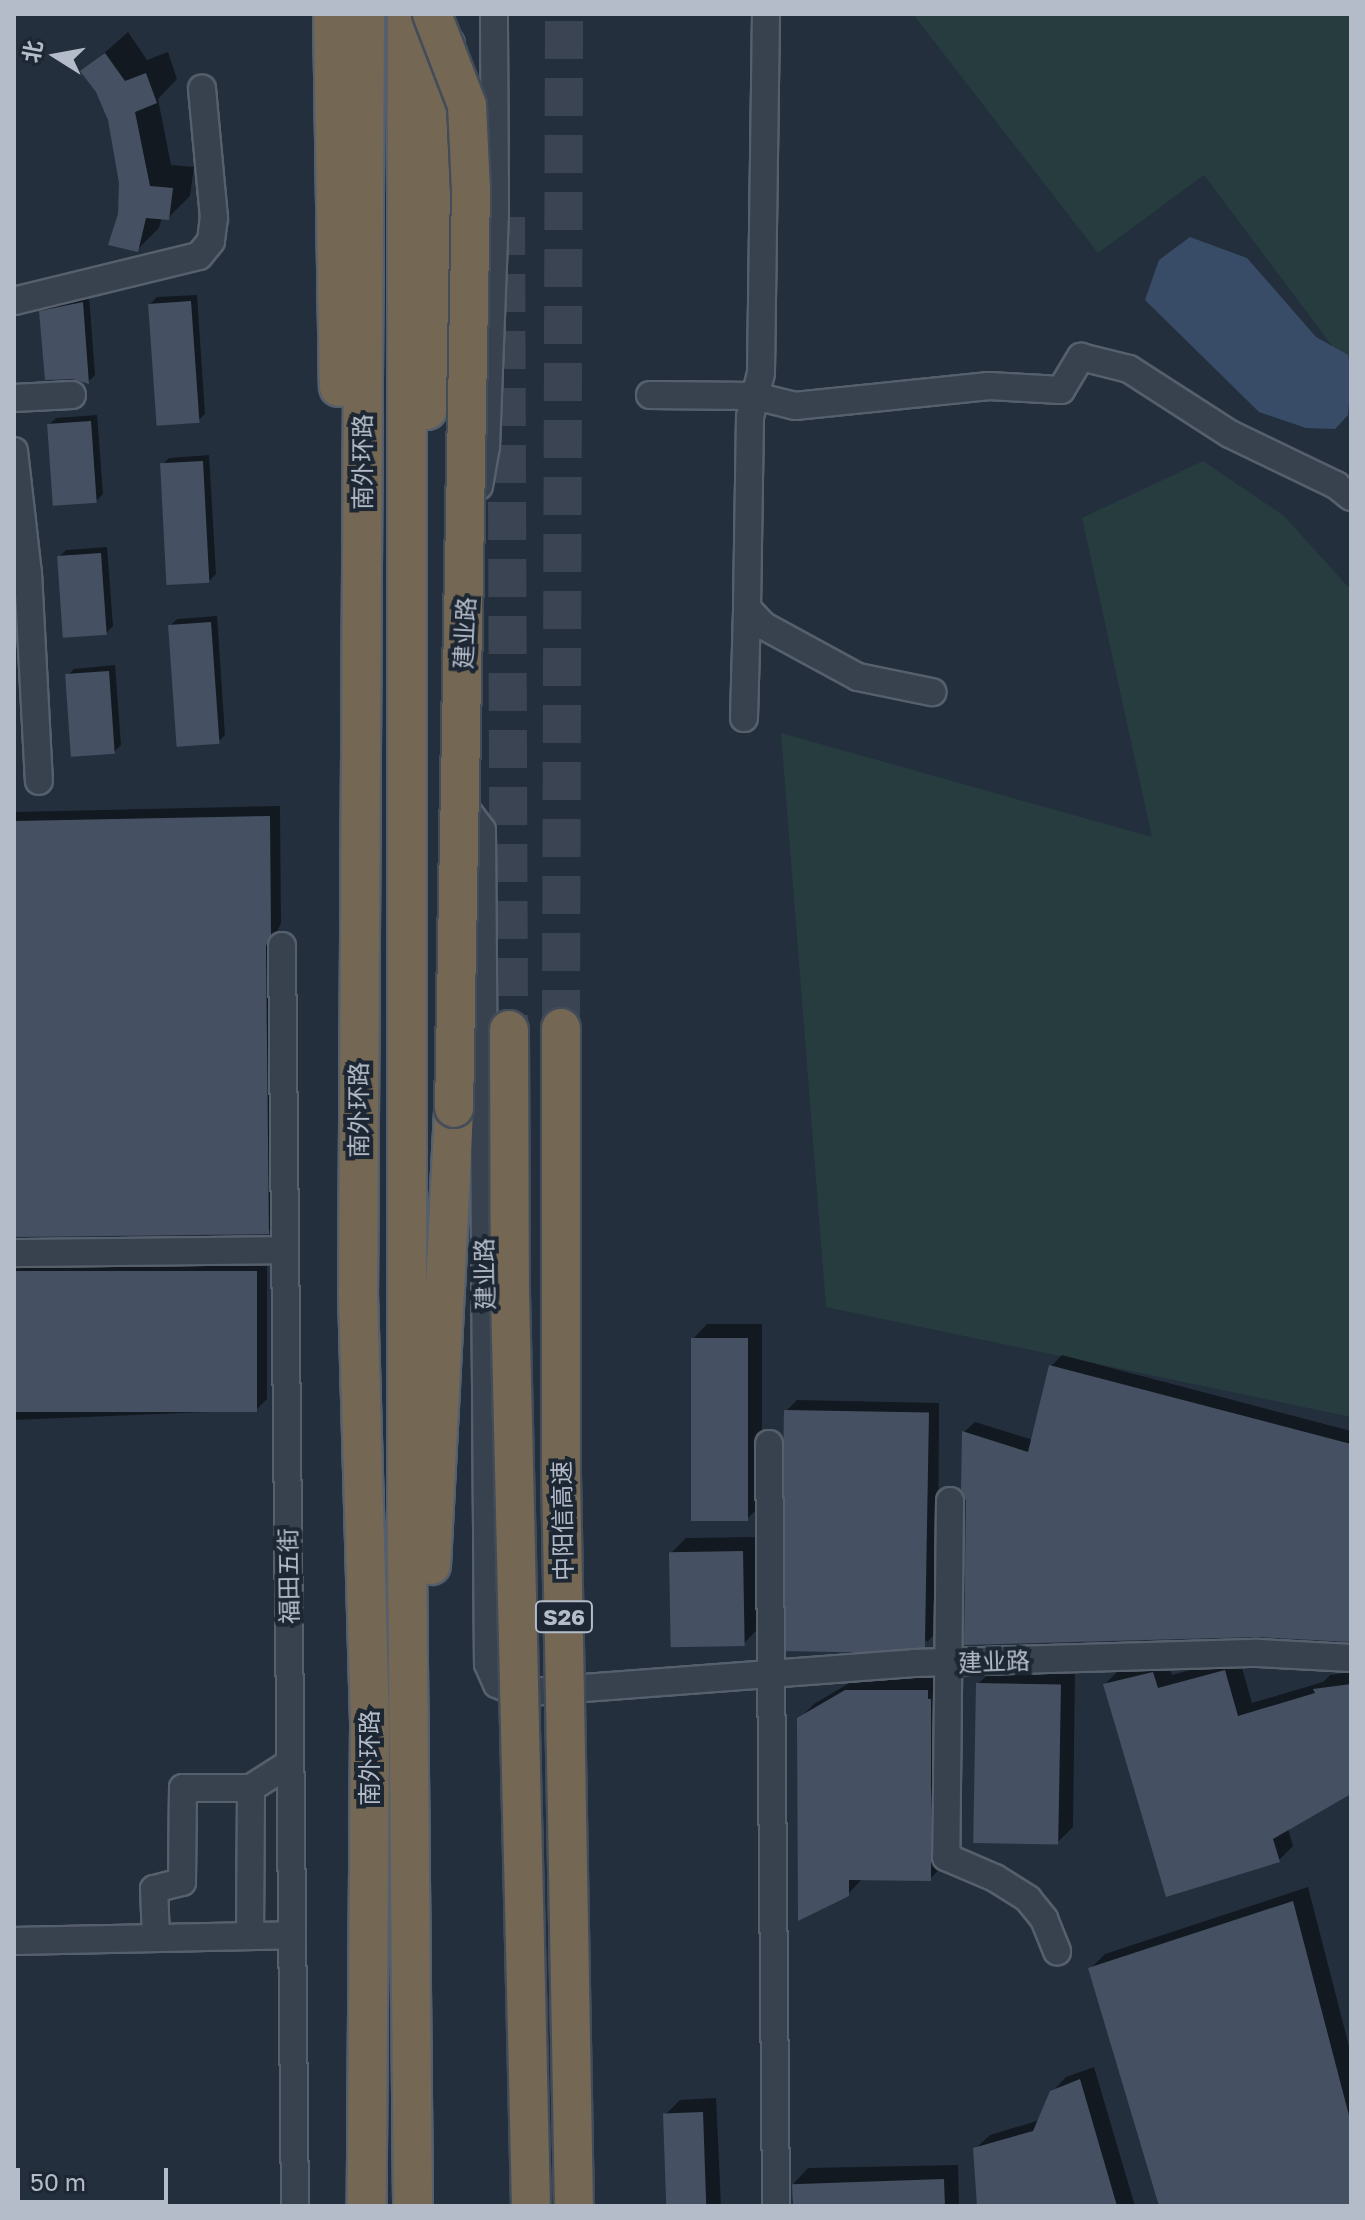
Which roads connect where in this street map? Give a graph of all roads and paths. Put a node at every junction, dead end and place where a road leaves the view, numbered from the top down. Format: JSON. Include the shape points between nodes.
{"nodes":[{"id":1,"x":314,"y":14,"type":"edge"},
{"id":2,"x":333,"y":14,"type":"edge"},
{"id":3,"x":365,"y":14,"type":"edge"},
{"id":4,"x":407,"y":14,"type":"edge"},
{"id":5,"x":432,"y":14,"type":"edge"},
{"id":6,"x":446,"y":14,"type":"edge"},
{"id":7,"x":494,"y":14,"type":"edge"},
{"id":8,"x":766,"y":14,"type":"edge"},
{"id":9,"x":333,"y":78,"type":"junction"},
{"id":10,"x":202,"y":89,"type":"dead end"},
{"id":11,"x":14,"y":301,"type":"edge"},
{"id":12,"x":72,"y":395,"type":"dead end"},
{"id":13,"x":650,"y":395,"type":"dead end"},
{"id":14,"x":755,"y":396,"type":"junction"},
{"id":15,"x":14,"y":398,"type":"edge"},
{"id":16,"x":14,"y":451,"type":"edge"},
{"id":17,"x":1351,"y":497,"type":"edge"},
{"id":18,"x":362,"y":507,"type":"junction"},
{"id":19,"x":409,"y":520,"type":"junction"},
{"id":20,"x":21,"y":574,"type":"edge"},
{"id":21,"x":747,"y":608,"type":"junction"},
{"id":22,"x":932,"y":692,"type":"dead end"},
{"id":23,"x":744,"y":718,"type":"dead end"},
{"id":24,"x":39,"y":781,"type":"dead end"},
{"id":25,"x":282,"y":946,"type":"dead end"},
{"id":26,"x":561,"y":1028,"type":"tunnel mouth"},
{"id":27,"x":509,"y":1030,"type":"tunnel mouth"},
{"id":28,"x":285,"y":1250,"type":"junction"},
{"id":29,"x":14,"y":1253,"type":"edge"},
{"id":30,"x":769,"y":1444,"type":"dead end"},
{"id":31,"x":950,"y":1501,"type":"dead end"},
{"id":32,"x":1351,"y":1658,"type":"edge"},
{"id":33,"x":947,"y":1662,"type":"junction"},
{"id":34,"x":771,"y":1673,"type":"junction"},
{"id":35,"x":290,"y":1763,"type":"junction"},
{"id":36,"x":251,"y":1788,"type":"junction"},
{"id":37,"x":292,"y":1935,"type":"junction"},
{"id":38,"x":250,"y":1936,"type":"junction"},
{"id":39,"x":156,"y":1938,"type":"junction"},
{"id":40,"x":14,"y":1941,"type":"edge"},
{"id":41,"x":411,"y":1951,"type":"junction"},
{"id":42,"x":1057,"y":1952,"type":"dead end"},
{"id":43,"x":295,"y":2206,"type":"edge"},
{"id":44,"x":367,"y":2206,"type":"edge"},
{"id":45,"x":413,"y":2206,"type":"edge"},
{"id":46,"x":531,"y":2206,"type":"edge"},
{"id":47,"x":574,"y":2206,"type":"edge"},
{"id":48,"x":776,"y":2206,"type":"edge"}],
"edges":[{"from":1,"to":9,"type":"highway"},
{"from":2,"to":9,"type":"highway"},
{"from":3,"to":18,"type":"highway","name":"南外环路"},
{"from":4,"to":19,"type":"highway","name":"南外环路"},
{"from":5,"to":41,"type":"highway","bridge":true,"via":[[467,105],[471,191],[454,1108]]},
{"from":6,"to":19,"type":"highway","via":[[439,337]]},
{"from":7,"to":34,"type":"street","name":"建业路","via":[[495,214],[486,433],[462,616],[457,776],[463,805],[482,830],[488,1664],[497,1684],[517,1693]]},
{"from":8,"to":14,"type":"street","via":[[761,373]]},
{"from":9,"to":18,"type":"highway","via":[[336,374]]},
{"from":10,"to":11,"type":"street","via":[[214,218],[211,241],[199,256]]},
{"from":12,"to":15,"type":"street"},
{"from":13,"to":14,"type":"street"},
{"from":14,"to":17,"type":"street","via":[[795,406],[989,386],[1061,390],[1081,357],[1129,369],[1230,434]]},
{"from":14,"to":21,"type":"street","via":[[750,417]]},
{"from":16,"to":20,"type":"street"},
{"from":18,"to":44,"type":"highway","name":"南外环路","via":[[358,1293],[370,1725]]},
{"from":19,"to":41,"type":"highway","name":"南外环路"},
{"from":20,"to":24,"type":"street"},
{"from":21,"to":22,"type":"street","via":[[764,626],[858,677]]},
{"from":21,"to":23,"type":"street"},
{"from":25,"to":28,"type":"street","name":"福田五街"},
{"from":26,"to":47,"type":"highway","name":"中阳信高速","number":"S26","bridge":true,"via":[[561,1472]]},
{"from":27,"to":46,"type":"highway","name":"中阳信高速","number":"S26","bridge":true},
{"from":28,"to":29,"type":"street"},
{"from":28,"to":35,"type":"street","name":"福田五街"},
{"from":30,"to":34,"type":"street"},
{"from":31,"to":33,"type":"street"},
{"from":32,"to":33,"type":"street","name":"建业路","via":[[1258,1653]]},
{"from":33,"to":34,"type":"street","name":"建业路"},
{"from":33,"to":42,"type":"street","via":[[946,1857],[1028,1899],[1044,1919]]},
{"from":34,"to":48,"type":"street"},
{"from":35,"to":36,"type":"street"},
{"from":35,"to":37,"type":"street","name":"福田五街"},
{"from":36,"to":38,"type":"street"},
{"from":36,"to":39,"type":"street","via":[[183,1788],[182,1882],[154,1889]]},
{"from":37,"to":38,"type":"street"},
{"from":37,"to":43,"type":"street","name":"福田五街"},
{"from":38,"to":39,"type":"street"},
{"from":39,"to":40,"type":"street"},
{"from":41,"to":45,"type":"highway","name":"南外环路"}]}
